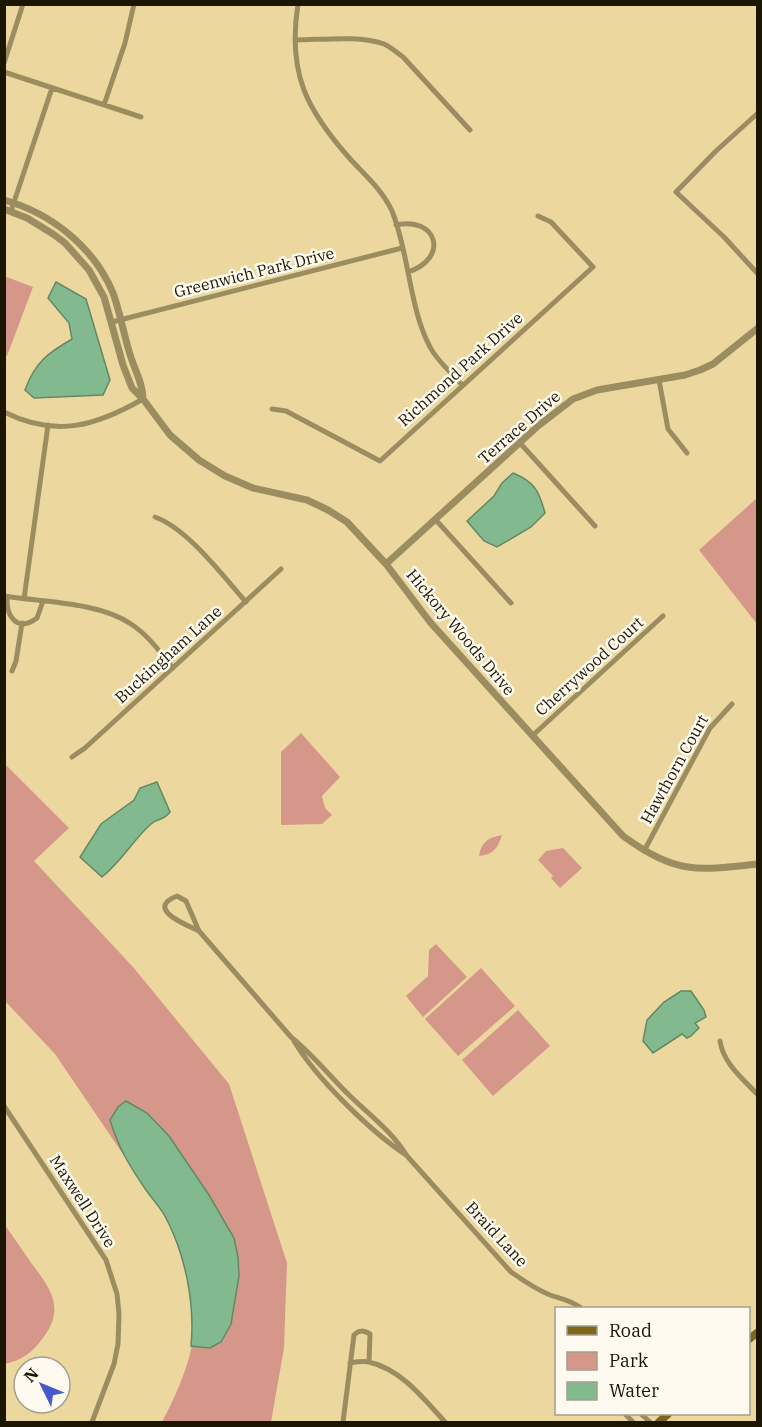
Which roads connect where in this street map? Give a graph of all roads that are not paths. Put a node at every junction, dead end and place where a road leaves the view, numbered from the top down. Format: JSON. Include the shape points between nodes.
{"nodes":[{"id":1,"x":23,"y":4,"type":"edge"},
{"id":2,"x":134,"y":4,"type":"edge"},
{"id":3,"x":298,"y":4,"type":"edge"},
{"id":4,"x":295,"y":40,"type":"junction"},
{"id":5,"x":4,"y":63,"type":"edge"},
{"id":6,"x":4,"y":72,"type":"edge"},
{"id":7,"x":52,"y":88,"type":"junction"},
{"id":8,"x":104,"y":105,"type":"junction"},
{"id":9,"x":758,"y":113,"type":"edge"},
{"id":10,"x":141,"y":117,"type":"dead end"},
{"id":11,"x":470,"y":130,"type":"dead end"},
{"id":12,"x":4,"y":200,"type":"edge"},
{"id":13,"x":14,"y":203,"type":"junction"},
{"id":14,"x":8,"y":210,"type":"edge"},
{"id":15,"x":538,"y":216,"type":"dead end"},
{"id":16,"x":396,"y":225,"type":"junction"},
{"id":17,"x":402,"y":248,"type":"junction"},
{"id":18,"x":408,"y":273,"type":"junction"},
{"id":19,"x":758,"y":274,"type":"edge"},
{"id":20,"x":121,"y":319,"type":"junction"},
{"id":21,"x":112,"y":322,"type":"junction"},
{"id":22,"x":758,"y":328,"type":"edge"},
{"id":23,"x":659,"y":380,"type":"junction"},
{"id":24,"x":462,"y":385,"type":"junction"},
{"id":25,"x":143,"y":399,"type":"junction"},
{"id":26,"x":272,"y":409,"type":"dead end"},
{"id":27,"x":4,"y":412,"type":"edge"},
{"id":28,"x":48,"y":425,"type":"junction"},
{"id":29,"x":520,"y":443,"type":"junction"},
{"id":30,"x":687,"y":453,"type":"dead end"},
{"id":31,"x":155,"y":517,"type":"dead end"},
{"id":32,"x":435,"y":519,"type":"junction"},
{"id":33,"x":595,"y":526,"type":"dead end"},
{"id":34,"x":386,"y":564,"type":"junction"},
{"id":35,"x":281,"y":569,"type":"dead end"},
{"id":36,"x":6,"y":597,"type":"edge"},
{"id":37,"x":24,"y":599,"type":"junction"},
{"id":38,"x":43,"y":602,"type":"junction"},
{"id":39,"x":246,"y":602,"type":"junction"},
{"id":40,"x":511,"y":603,"type":"dead end"},
{"id":41,"x":663,"y":616,"type":"dead end"},
{"id":42,"x":22,"y":623,"type":"junction"},
{"id":43,"x":173,"y":668,"type":"junction"},
{"id":44,"x":12,"y":671,"type":"dead end"},
{"id":45,"x":732,"y":704,"type":"dead end"},
{"id":46,"x":532,"y":736,"type":"junction"},
{"id":47,"x":72,"y":757,"type":"dead end"},
{"id":48,"x":644,"y":851,"type":"junction"},
{"id":49,"x":758,"y":864,"type":"edge"},
{"id":50,"x":199,"y":931,"type":"junction"},
{"id":51,"x":720,"y":1041,"type":"dead end"},
{"id":52,"x":758,"y":1095,"type":"edge"},
{"id":53,"x":4,"y":1106,"type":"edge"},
{"id":54,"x":579,"y":1307,"type":"edge"},
{"id":55,"x":350,"y":1362,"type":"junction"},
{"id":56,"x":369,"y":1362,"type":"junction"},
{"id":57,"x":92,"y":1422,"type":"edge"},
{"id":58,"x":343,"y":1422,"type":"edge"},
{"id":59,"x":445,"y":1422,"type":"edge"}],
"edges":[{"from":1,"to":5,"type":"street"},
{"from":2,"to":8,"type":"street"},
{"from":3,"to":4,"type":"street"},
{"from":4,"to":11,"type":"street","via":[[361,40],[391,48]]},
{"from":4,"to":16,"type":"street","via":[[300,76],[310,105],[333,139],[383,196]]},
{"from":6,"to":7,"type":"street"},
{"from":7,"to":8,"type":"street"},
{"from":7,"to":13,"type":"street"},
{"from":8,"to":10,"type":"street"},
{"from":9,"to":19,"type":"street","via":[[676,192]]},
{"from":12,"to":13,"type":"street","name":"Hickory Woods Drive"},
{"from":13,"to":14,"type":"street"},
{"from":13,"to":20,"type":"street","name":"Hickory Woods Drive","via":[[58,225],[88,253],[115,298]]},
{"from":14,"to":21,"type":"street","name":"Hickory Woods Drive","via":[[47,230],[79,258],[97,283]]},
{"from":15,"to":24,"type":"street","name":"Richmond Park Drive","via":[[551,222],[593,267]]},
{"from":16,"to":17,"type":"street"},
{"from":16,"to":18,"type":"street","via":[[421,225],[434,242],[428,262]]},
{"from":17,"to":18,"type":"street"},
{"from":17,"to":20,"type":"street","name":"Greenwich Park Drive"},
{"from":18,"to":24,"type":"street","via":[[430,348]]},
{"from":20,"to":21,"type":"street","name":"Greenwich Park Drive"},
{"from":20,"to":25,"type":"street","name":"Hickory Woods Drive"},
{"from":21,"to":25,"type":"street","name":"Hickory Woods Drive","via":[[126,375]]},
{"from":22,"to":23,"type":"street","name":"Terrace Drive","via":[[713,364]]},
{"from":23,"to":29,"type":"street","name":"Terrace Drive","via":[[597,390],[573,399]]},
{"from":23,"to":30,"type":"street","via":[[668,429]]},
{"from":24,"to":26,"type":"street","name":"Richmond Park Drive","via":[[380,461],[286,411]]},
{"from":25,"to":28,"type":"street","via":[[96,422]]},
{"from":25,"to":34,"type":"street","name":"Hickory Woods Drive","via":[[170,435],[200,460],[253,488],[307,500],[328,510],[358,532]]},
{"from":27,"to":28,"type":"street"},
{"from":28,"to":37,"type":"street"},
{"from":29,"to":32,"type":"street","name":"Terrace Drive"},
{"from":29,"to":33,"type":"street"},
{"from":31,"to":39,"type":"street","via":[[183,534]]},
{"from":32,"to":34,"type":"street","name":"Terrace Drive"},
{"from":32,"to":40,"type":"street"},
{"from":34,"to":46,"type":"street","name":"Hickory Woods Drive","via":[[430,622]]},
{"from":35,"to":39,"type":"street","name":"Buckingham Lane"},
{"from":36,"to":37,"type":"street"},
{"from":36,"to":42,"type":"street","via":[[9,616]]},
{"from":37,"to":38,"type":"street"},
{"from":38,"to":42,"type":"street","via":[[37,618]]},
{"from":38,"to":43,"type":"street","via":[[94,608],[118,616],[140,630]]},
{"from":39,"to":43,"type":"street","name":"Buckingham Lane"},
{"from":41,"to":46,"type":"street","name":"Cherrywood Court"},
{"from":42,"to":44,"type":"street"},
{"from":43,"to":47,"type":"street","name":"Buckingham Lane"},
{"from":45,"to":48,"type":"street","name":"Hawthorn Court","via":[[710,728]]},
{"from":46,"to":48,"type":"street","name":"Hickory Woods Drive","via":[[612,825]]},
{"from":48,"to":49,"type":"street","name":"Hickory Woods Drive","via":[[672,864],[693,868]]},
{"from":50,"to":50,"type":"street","name":"Braid Lane","via":[[186,901],[177,896],[170,899],[166,905],[169,917]]},
{"from":50,"to":54,"type":"street","name":"Braid Lane","via":[[341,1098],[407,1156],[512,1272],[529,1286]]},
{"from":51,"to":52,"type":"street","via":[[725,1060]]},
{"from":53,"to":57,"type":"street","name":"Maxwell Drive","via":[[106,1260],[117,1294],[116,1354]]},
{"from":55,"to":56,"type":"street"},
{"from":55,"to":56,"type":"street","via":[[354,1335],[364,1331],[371,1340]]},
{"from":55,"to":58,"type":"street"},
{"from":56,"to":59,"type":"street","via":[[406,1381]]}]}
